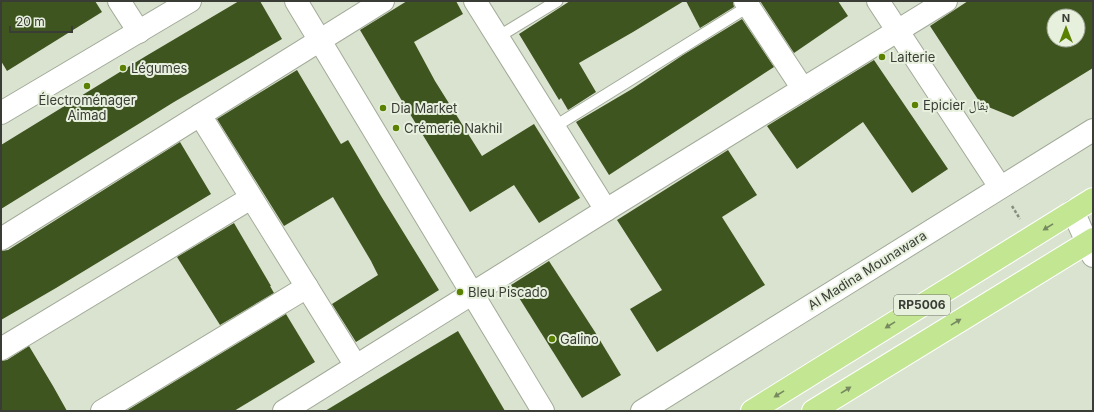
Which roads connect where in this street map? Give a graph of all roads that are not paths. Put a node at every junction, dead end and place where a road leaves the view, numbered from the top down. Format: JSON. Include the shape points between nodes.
{"nodes":[{"id":1,"x":119,"y":1,"type":"edge"},
{"id":2,"x":190,"y":1,"type":"edge"},
{"id":3,"x":296,"y":1,"type":"edge"},
{"id":4,"x":383,"y":1,"type":"edge"},
{"id":5,"x":476,"y":1,"type":"edge"},
{"id":6,"x":557,"y":1,"type":"edge"},
{"id":7,"x":878,"y":1,"type":"edge"},
{"id":8,"x":946,"y":1,"type":"edge"},
{"id":9,"x":747,"y":3,"type":"edge"},
{"id":10,"x":898,"y":30,"type":"junction"},
{"id":11,"x":139,"y":32,"type":"junction"},
{"id":12,"x":498,"y":37,"type":"junction"},
{"id":13,"x":320,"y":40,"type":"junction"},
{"id":14,"x":803,"y":89,"type":"junction"},
{"id":15,"x":4,"y":103,"type":"edge"},
{"id":16,"x":200,"y":115,"type":"junction"},
{"id":17,"x":554,"y":127,"type":"junction"},
{"id":18,"x":1093,"y":130,"type":"edge"},
{"id":19,"x":1000,"y":187,"type":"junction"},
{"id":20,"x":251,"y":198,"type":"junction"},
{"id":21,"x":1093,"y":199,"type":"edge"},
{"id":22,"x":606,"y":210,"type":"junction"},
{"id":23,"x":1073,"y":212,"type":"junction"},
{"id":24,"x":1,"y":239,"type":"edge"},
{"id":25,"x":1091,"y":246,"type":"edge"},
{"id":26,"x":307,"y":287,"type":"junction"},
{"id":27,"x":472,"y":294,"type":"junction"},
{"id":28,"x":1,"y":349,"type":"edge"},
{"id":29,"x":356,"y":366,"type":"junction"},
{"id":30,"x":102,"y":411,"type":"edge"},
{"id":31,"x":284,"y":411,"type":"edge"},
{"id":32,"x":543,"y":411,"type":"edge"},
{"id":33,"x":642,"y":411,"type":"edge"},
{"id":34,"x":752,"y":411,"type":"edge"},
{"id":35,"x":813,"y":411,"type":"edge"}],
"edges":[{"from":1,"to":11,"type":"street"},
{"from":2,"to":11,"type":"street"},
{"from":3,"to":13,"type":"street"},
{"from":4,"to":13,"type":"street"},
{"from":5,"to":12,"type":"street"},
{"from":6,"to":12,"type":"lane"},
{"from":7,"to":10,"type":"street"},
{"from":8,"to":10,"type":"street"},
{"from":9,"to":14,"type":"street"},
{"from":9,"to":17,"type":"lane"},
{"from":10,"to":14,"type":"street"},
{"from":10,"to":19,"type":"street"},
{"from":11,"to":15,"type":"street"},
{"from":12,"to":17,"type":"street"},
{"from":13,"to":16,"type":"street"},
{"from":13,"to":27,"type":"street"},
{"from":14,"to":22,"type":"street"},
{"from":16,"to":20,"type":"street"},
{"from":16,"to":24,"type":"street"},
{"from":17,"to":22,"type":"street"},
{"from":18,"to":19,"type":"street","name":"Al Madina Mounawara"},
{"from":19,"to":33,"type":"street","name":"Al Madina Mounawara"},
{"from":20,"to":26,"type":"street"},
{"from":20,"to":28,"type":"street"},
{"from":21,"to":23,"type":"highway","number":"RP5006"},
{"from":22,"to":27,"type":"street"},
{"from":23,"to":25,"type":"street"},
{"from":23,"to":34,"type":"highway","number":"RP5006","one_way":true},
{"from":35,"to":25,"type":"highway","number":"RP5006","one_way":true},
{"from":26,"to":29,"type":"street"},
{"from":26,"to":30,"type":"street"},
{"from":27,"to":29,"type":"street"},
{"from":27,"to":32,"type":"street"},
{"from":29,"to":31,"type":"street"}]}
